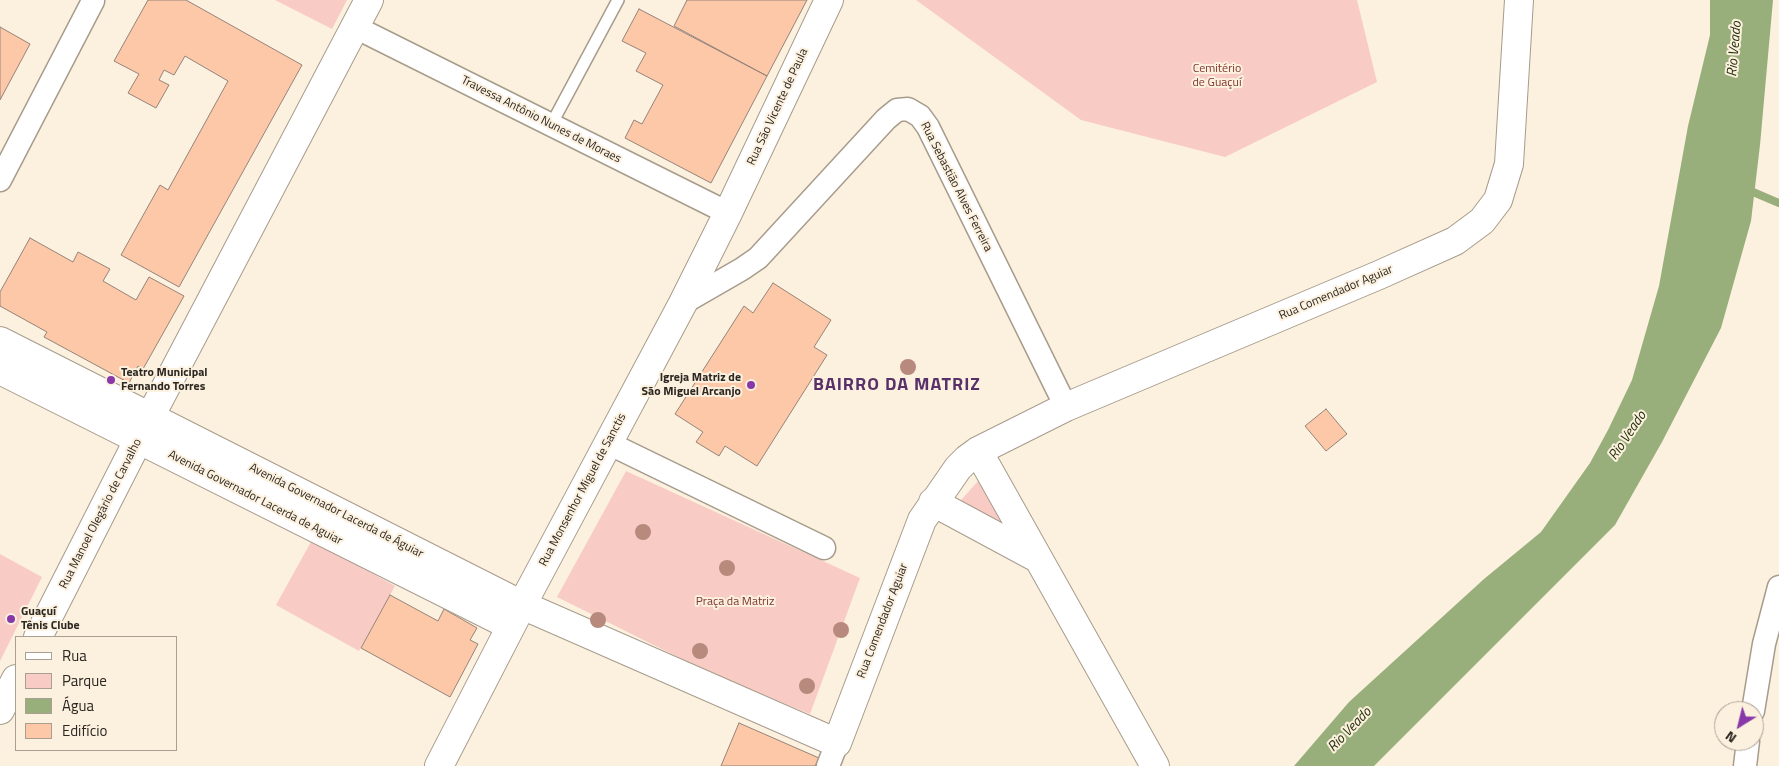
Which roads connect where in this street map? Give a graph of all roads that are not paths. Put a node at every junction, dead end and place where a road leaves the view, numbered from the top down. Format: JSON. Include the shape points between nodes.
{"nodes":[{"id":1,"x":369,"y":0,"type":"edge"},
{"id":2,"x":618,"y":0,"type":"edge"},
{"id":3,"x":829,"y":0,"type":"edge"},
{"id":4,"x":1519,"y":0,"type":"edge"},
{"id":5,"x":93,"y":1,"type":"dead end"},
{"id":6,"x":355,"y":27,"type":"junction"},
{"id":7,"x":551,"y":125,"type":"junction"},
{"id":8,"x":0,"y":180,"type":"edge"},
{"id":9,"x":728,"y":214,"type":"junction"},
{"id":10,"x":683,"y":303,"type":"junction"},
{"id":11,"x":0,"y":341,"type":"edge"},
{"id":12,"x":0,"y":370,"type":"edge"},
{"id":13,"x":1066,"y":407,"type":"junction"},
{"id":14,"x":145,"y":428,"type":"junction"},
{"id":15,"x":608,"y":443,"type":"junction"},
{"id":16,"x":978,"y":451,"type":"junction"},
{"id":17,"x":933,"y":502,"type":"junction"},
{"id":18,"x":824,"y":548,"type":"dead end"},
{"id":19,"x":1037,"y":558,"type":"junction"},
{"id":20,"x":1779,"y":588,"type":"edge"},
{"id":21,"x":516,"y":615,"type":"junction"},
{"id":22,"x":39,"y":636,"type":"edge"},
{"id":23,"x":15,"y":681,"type":"edge"},
{"id":24,"x":1755,"y":701,"type":"edge"},
{"id":25,"x":0,"y":710,"type":"edge"},
{"id":26,"x":1747,"y":751,"type":"edge"},
{"id":27,"x":832,"y":754,"type":"edge"},
{"id":28,"x":439,"y":766,"type":"edge"},
{"id":29,"x":1155,"y":766,"type":"edge"},
{"id":30,"x":1745,"y":766,"type":"edge"}],
"edges":[{"from":1,"to":6,"type":"street","name":"Rua Manoel Olegário de Carvalho"},
{"from":2,"to":7,"type":"lane"},
{"from":3,"to":9,"type":"street","name":"Rua São Vicente de Paula"},
{"from":4,"to":13,"type":"street","name":"Rua Comendador Aguiar","via":[[1509,164],[1498,200],[1482,221],[1455,241],[1380,275]]},
{"from":5,"to":8,"type":"street"},
{"from":6,"to":7,"type":"street","name":"Travessa Antônio Nunes de Moraes"},
{"from":6,"to":14,"type":"street","name":"Rua Manoel Olegário de Carvalho"},
{"from":7,"to":9,"type":"street","name":"Travessa Antônio Nunes de Moraes"},
{"from":9,"to":10,"type":"street","name":"Rua Monsenhor Miguel de Sanctis"},
{"from":10,"to":13,"type":"street","name":"Rua Sebastião Alves Ferreira","via":[[758,258],[886,119],[897,110],[908,109],[920,116],[928,127]]},
{"from":10,"to":15,"type":"street","name":"Rua Monsenhor Miguel de Sanctis"},
{"from":11,"to":14,"type":"street","name":"Avenida Governador Lacerda de Aguiar"},
{"from":12,"to":14,"type":"street","name":"Avenida Governador Lacerda de Aguiar"},
{"from":13,"to":16,"type":"street","name":"Rua Comendador Aguiar"},
{"from":14,"to":21,"type":"street","name":"Avenida Governador Lacerda de Aguiar"},
{"from":14,"to":22,"type":"street","name":"Rua Manoel Olegário de Carvalho"},
{"from":15,"to":18,"type":"street"},
{"from":15,"to":21,"type":"street","name":"Rua Monsenhor Miguel de Sanctis"},
{"from":16,"to":17,"type":"street","name":"Rua Comendador Aguiar","via":[[958,468]]},
{"from":16,"to":19,"type":"street"},
{"from":17,"to":19,"type":"street"},
{"from":17,"to":27,"type":"street","name":"Rua Comendador Aguiar","via":[[914,537]]},
{"from":19,"to":29,"type":"street"},
{"from":20,"to":24,"type":"street","via":[[1764,644]]},
{"from":21,"to":27,"type":"street"},
{"from":21,"to":28,"type":"street","name":"Rua Monsenhor Miguel de Sanctis"},
{"from":23,"to":25,"type":"street"},
{"from":26,"to":30,"type":"street"}]}
